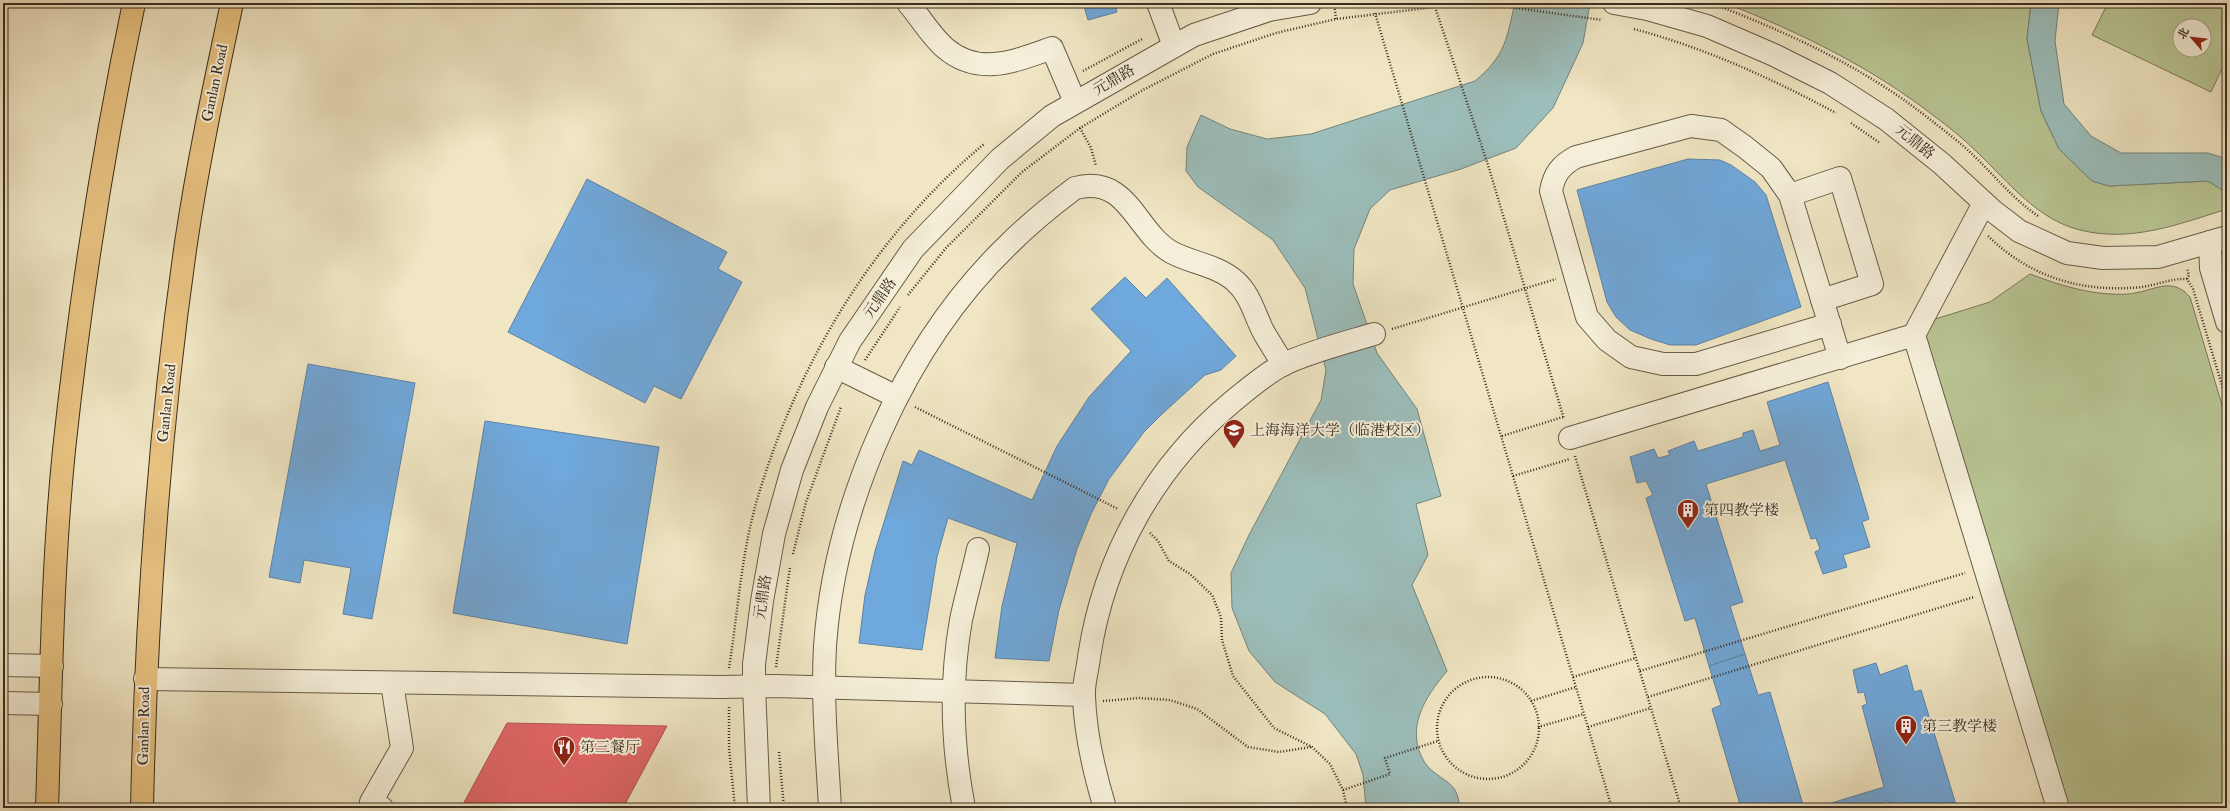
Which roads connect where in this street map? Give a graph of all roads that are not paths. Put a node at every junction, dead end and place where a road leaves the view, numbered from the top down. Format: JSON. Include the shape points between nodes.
{"nodes":[{"id":1,"x":134,"y":3,"type":"edge"},
{"id":2,"x":232,"y":3,"type":"edge"},
{"id":3,"x":908,"y":3,"type":"edge"},
{"id":4,"x":1158,"y":3,"type":"edge"},
{"id":5,"x":1310,"y":3,"type":"edge"},
{"id":6,"x":1614,"y":3,"type":"edge"},
{"id":7,"x":1269,"y":7,"type":"edge"},
{"id":8,"x":1174,"y":46,"type":"junction"},
{"id":9,"x":1075,"y":102,"type":"junction"},
{"id":10,"x":1790,"y":195,"type":"junction"},
{"id":11,"x":1984,"y":203,"type":"junction"},
{"id":12,"x":2218,"y":240,"type":"edge"},
{"id":13,"x":1822,"y":300,"type":"junction"},
{"id":14,"x":2227,"y":322,"type":"edge"},
{"id":15,"x":1830,"y":324,"type":"junction"},
{"id":16,"x":1374,"y":334,"type":"road end"},
{"id":17,"x":1914,"y":335,"type":"junction"},
{"id":18,"x":1840,"y":358,"type":"junction"},
{"id":19,"x":1283,"y":365,"type":"junction"},
{"id":20,"x":836,"y":367,"type":"junction"},
{"id":21,"x":897,"y":397,"type":"junction"},
{"id":22,"x":1572,"y":448,"type":"road end"},
{"id":23,"x":978,"y":549,"type":"dead end"},
{"id":24,"x":3,"y":665,"type":"edge"},
{"id":25,"x":52,"y":666,"type":"junction"},
{"id":26,"x":145,"y":679,"type":"junction"},
{"id":27,"x":392,"y":683,"type":"junction"},
{"id":28,"x":754,"y":686,"type":"junction"},
{"id":29,"x":824,"y":687,"type":"junction"},
{"id":30,"x":953,"y":691,"type":"junction"},
{"id":31,"x":1084,"y":695,"type":"junction"},
{"id":32,"x":3,"y":703,"type":"edge"},
{"id":33,"x":51,"y":704,"type":"junction"},
{"id":34,"x":47,"y":808,"type":"edge"},
{"id":35,"x":142,"y":808,"type":"edge"},
{"id":36,"x":382,"y":808,"type":"edge"},
{"id":37,"x":759,"y":808,"type":"edge"},
{"id":38,"x":830,"y":808,"type":"edge"},
{"id":39,"x":964,"y":808,"type":"edge"},
{"id":40,"x":1105,"y":808,"type":"edge"},
{"id":41,"x":2058,"y":808,"type":"edge"}],
"edges":[{"from":1,"to":25,"type":"main road","via":[[114,98],[89,258],[64,451]]},
{"from":2,"to":26,"type":"main road","name":"Ganlan Road","via":[[208,111],[186,244],[164,432]]},
{"from":3,"to":9,"type":"street","via":[[945,48],[964,60],[984,66],[1009,63],[1052,48]]},
{"from":4,"to":8,"type":"street"},
{"from":5,"to":7,"type":"street","name":"元鼎路"},
{"from":6,"to":11,"type":"street","name":"元鼎路","via":[[1648,9],[1708,26],[1830,83],[1886,119],[1942,164]]},
{"from":7,"to":8,"type":"street","name":"元鼎路","via":[[1194,35]]},
{"from":8,"to":9,"type":"street","name":"元鼎路"},
{"from":9,"to":20,"type":"street","name":"元鼎路","via":[[1052,116],[1000,159],[914,249],[850,341]]},
{"from":10,"to":13,"type":"street"},
{"from":10,"to":13,"type":"street","via":[[1840,178],[1872,284]]},
{"from":10,"to":15,"type":"street","via":[[1771,168],[1721,130],[1691,126],[1576,157],[1564,163],[1554,177],[1551,191],[1587,316],[1607,340],[1631,357],[1663,364],[1696,364]]},
{"from":11,"to":12,"type":"street","name":"元鼎路","via":[[2019,231],[2067,254],[2103,258],[2158,257]]},
{"from":11,"to":17,"type":"street"},
{"from":12,"to":14,"type":"street","name":"元鼎路","via":[[2211,268]]},
{"from":13,"to":15,"type":"street"},
{"from":15,"to":18,"type":"street"},
{"from":16,"to":19,"type":"street","via":[[1314,352]]},
{"from":17,"to":18,"type":"street"},
{"from":17,"to":41,"type":"street"},
{"from":18,"to":22,"type":"street"},
{"from":19,"to":21,"type":"street","via":[[1263,330],[1248,296],[1234,280],[1172,252],[1157,241],[1120,196],[1102,186],[1087,185],[1074,188],[1007,246],[972,284],[935,334]]},
{"from":19,"to":31,"type":"street","via":[[1256,382],[1214,418],[1152,489],[1128,531],[1105,587],[1092,640]]},
{"from":20,"to":21,"type":"street"},
{"from":20,"to":28,"type":"street","name":"元鼎路","via":[[792,470],[774,534],[762,601]]},
{"from":21,"to":29,"type":"street","via":[[868,461],[848,518],[835,572],[825,646]]},
{"from":23,"to":30,"type":"street","via":[[961,620]]},
{"from":24,"to":25,"type":"street"},
{"from":25,"to":33,"type":"main road"},
{"from":26,"to":27,"type":"street"},
{"from":26,"to":35,"type":"main road","name":"Ganlan Road"},
{"from":27,"to":28,"type":"street"},
{"from":27,"to":36,"type":"street","via":[[402,748],[371,802]]},
{"from":28,"to":29,"type":"street"},
{"from":28,"to":37,"type":"street","name":"元鼎路"},
{"from":29,"to":30,"type":"street"},
{"from":29,"to":38,"type":"street"},
{"from":30,"to":31,"type":"street"},
{"from":30,"to":39,"type":"street","via":[[956,765]]},
{"from":31,"to":40,"type":"street","via":[[1088,731]]},
{"from":32,"to":33,"type":"street"},
{"from":33,"to":34,"type":"main road"}]}
